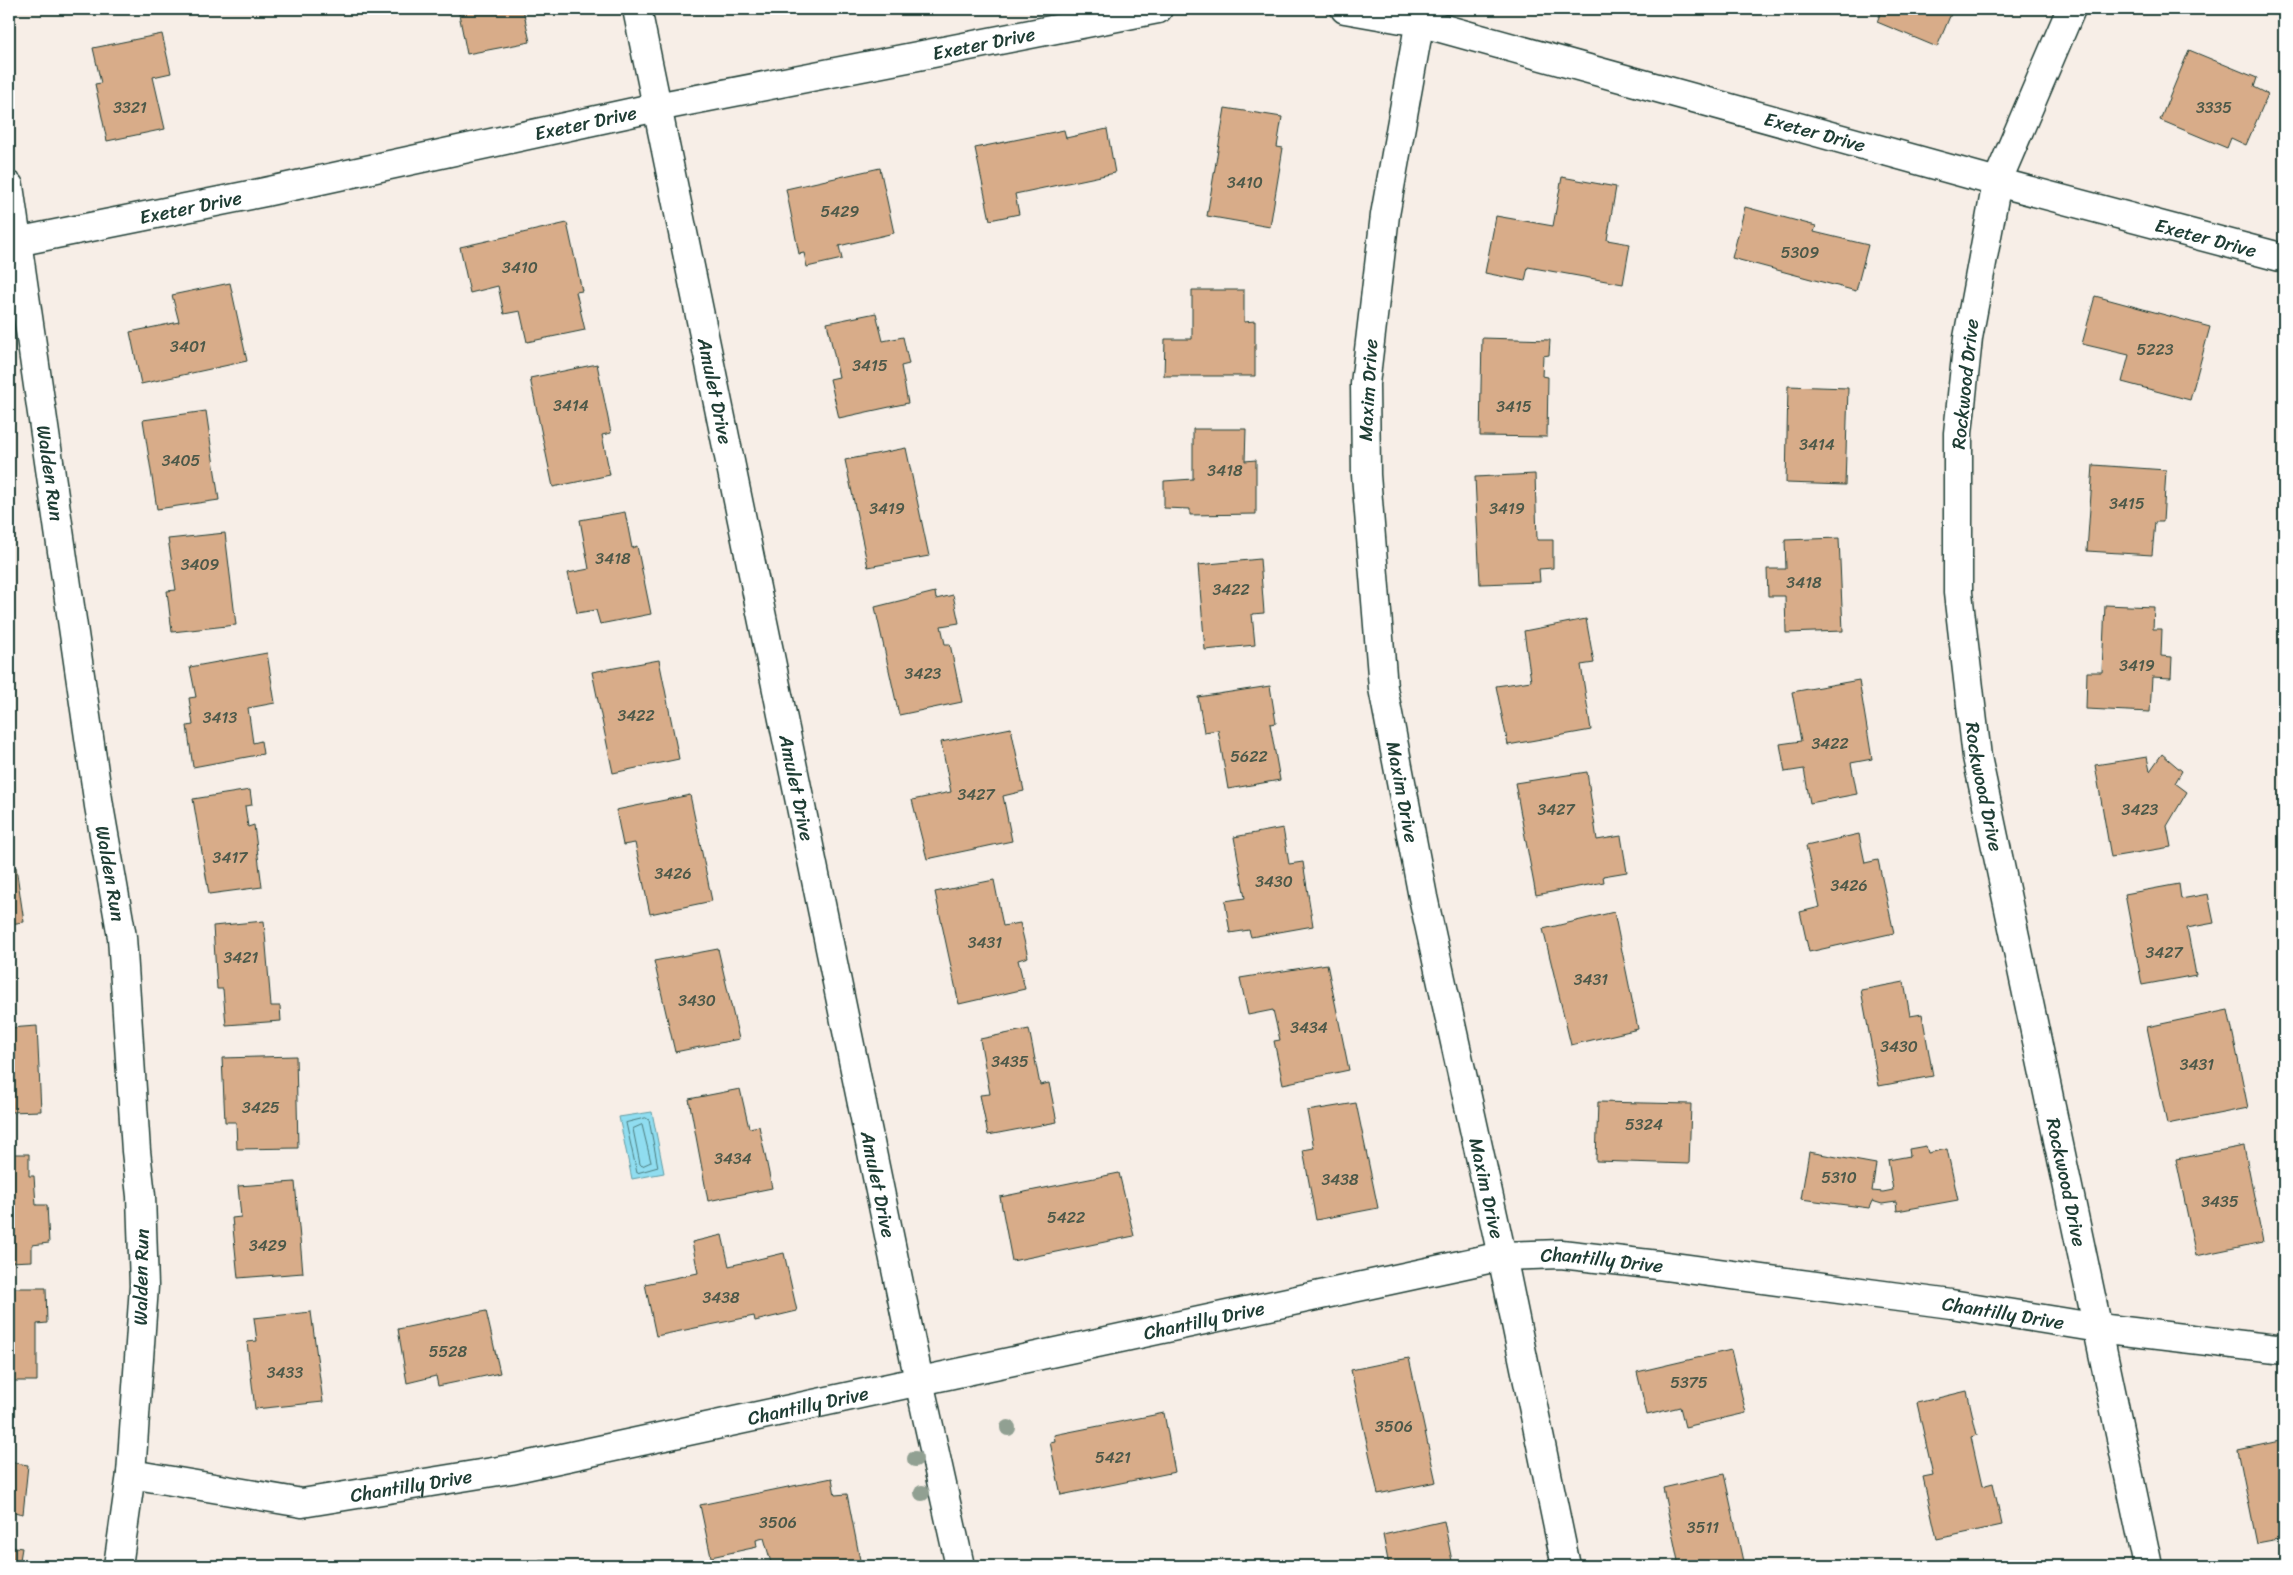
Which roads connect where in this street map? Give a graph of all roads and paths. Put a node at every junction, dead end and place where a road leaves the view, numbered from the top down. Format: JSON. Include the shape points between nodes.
{"nodes":[{"id":1,"x":637,"y":9,"type":"edge"},
{"id":2,"x":1158,"y":9,"type":"edge"},
{"id":3,"x":1345,"y":9,"type":"edge"},
{"id":4,"x":2071,"y":9,"type":"edge"},
{"id":5,"x":1420,"y":16,"type":"edge"},
{"id":6,"x":657,"y":107,"type":"junction"},
{"id":7,"x":1997,"y":182,"type":"junction"},
{"id":8,"x":9,"y":186,"type":"edge"},
{"id":9,"x":16,"y":242,"type":"junction"},
{"id":10,"x":2284,"y":258,"type":"edge"},
{"id":11,"x":1502,"y":1256,"type":"junction"},
{"id":12,"x":2099,"y":1328,"type":"junction"},
{"id":13,"x":2284,"y":1350,"type":"edge"},
{"id":14,"x":919,"y":1381,"type":"junction"},
{"id":15,"x":131,"y":1474,"type":"junction"},
{"id":16,"x":118,"y":1566,"type":"edge"},
{"id":17,"x":960,"y":1566,"type":"edge"},
{"id":18,"x":1566,"y":1566,"type":"edge"},
{"id":19,"x":2148,"y":1566,"type":"edge"}],
"edges":[{"from":1,"to":6,"type":"street","name":"Amulet Drive"},
{"from":2,"to":6,"type":"street","name":"Exeter Drive"},
{"from":3,"to":5,"type":"street","name":"Exeter Drive"},
{"from":4,"to":7,"type":"street","name":"Rockwood Drive"},
{"from":5,"to":7,"type":"street","name":"Exeter Drive"},
{"from":5,"to":11,"type":"street","name":"Maxim Drive","via":[[1384,225],[1365,384],[1366,475],[1383,688],[1423,897]]},
{"from":6,"to":9,"type":"street","name":"Exeter Drive"},
{"from":6,"to":14,"type":"street","name":"Amulet Drive"},
{"from":7,"to":10,"type":"street","name":"Exeter Drive"},
{"from":7,"to":12,"type":"street","name":"Rockwood Drive","via":[[1968,338],[1959,425],[1958,593],[1977,757]]},
{"from":8,"to":9,"type":"street","name":"Walden Run"},
{"from":9,"to":15,"type":"street","name":"Walden Run","via":[[99,806],[122,937],[141,1196],[144,1286]]},
{"from":11,"to":12,"type":"street","name":"Chantilly Drive","via":[[1561,1254],[1658,1265],[1951,1304]]},
{"from":11,"to":14,"type":"street","name":"Chantilly Drive"},
{"from":11,"to":18,"type":"street","name":"Maxim Drive"},
{"from":12,"to":13,"type":"street","name":"Chantilly Drive"},
{"from":12,"to":19,"type":"street","name":"Rockwood Drive"},
{"from":14,"to":15,"type":"street","name":"Chantilly Drive","via":[[511,1469],[302,1503]]},
{"from":14,"to":17,"type":"street","name":"Amulet Drive"},
{"from":15,"to":16,"type":"street","name":"Walden Run"}]}
